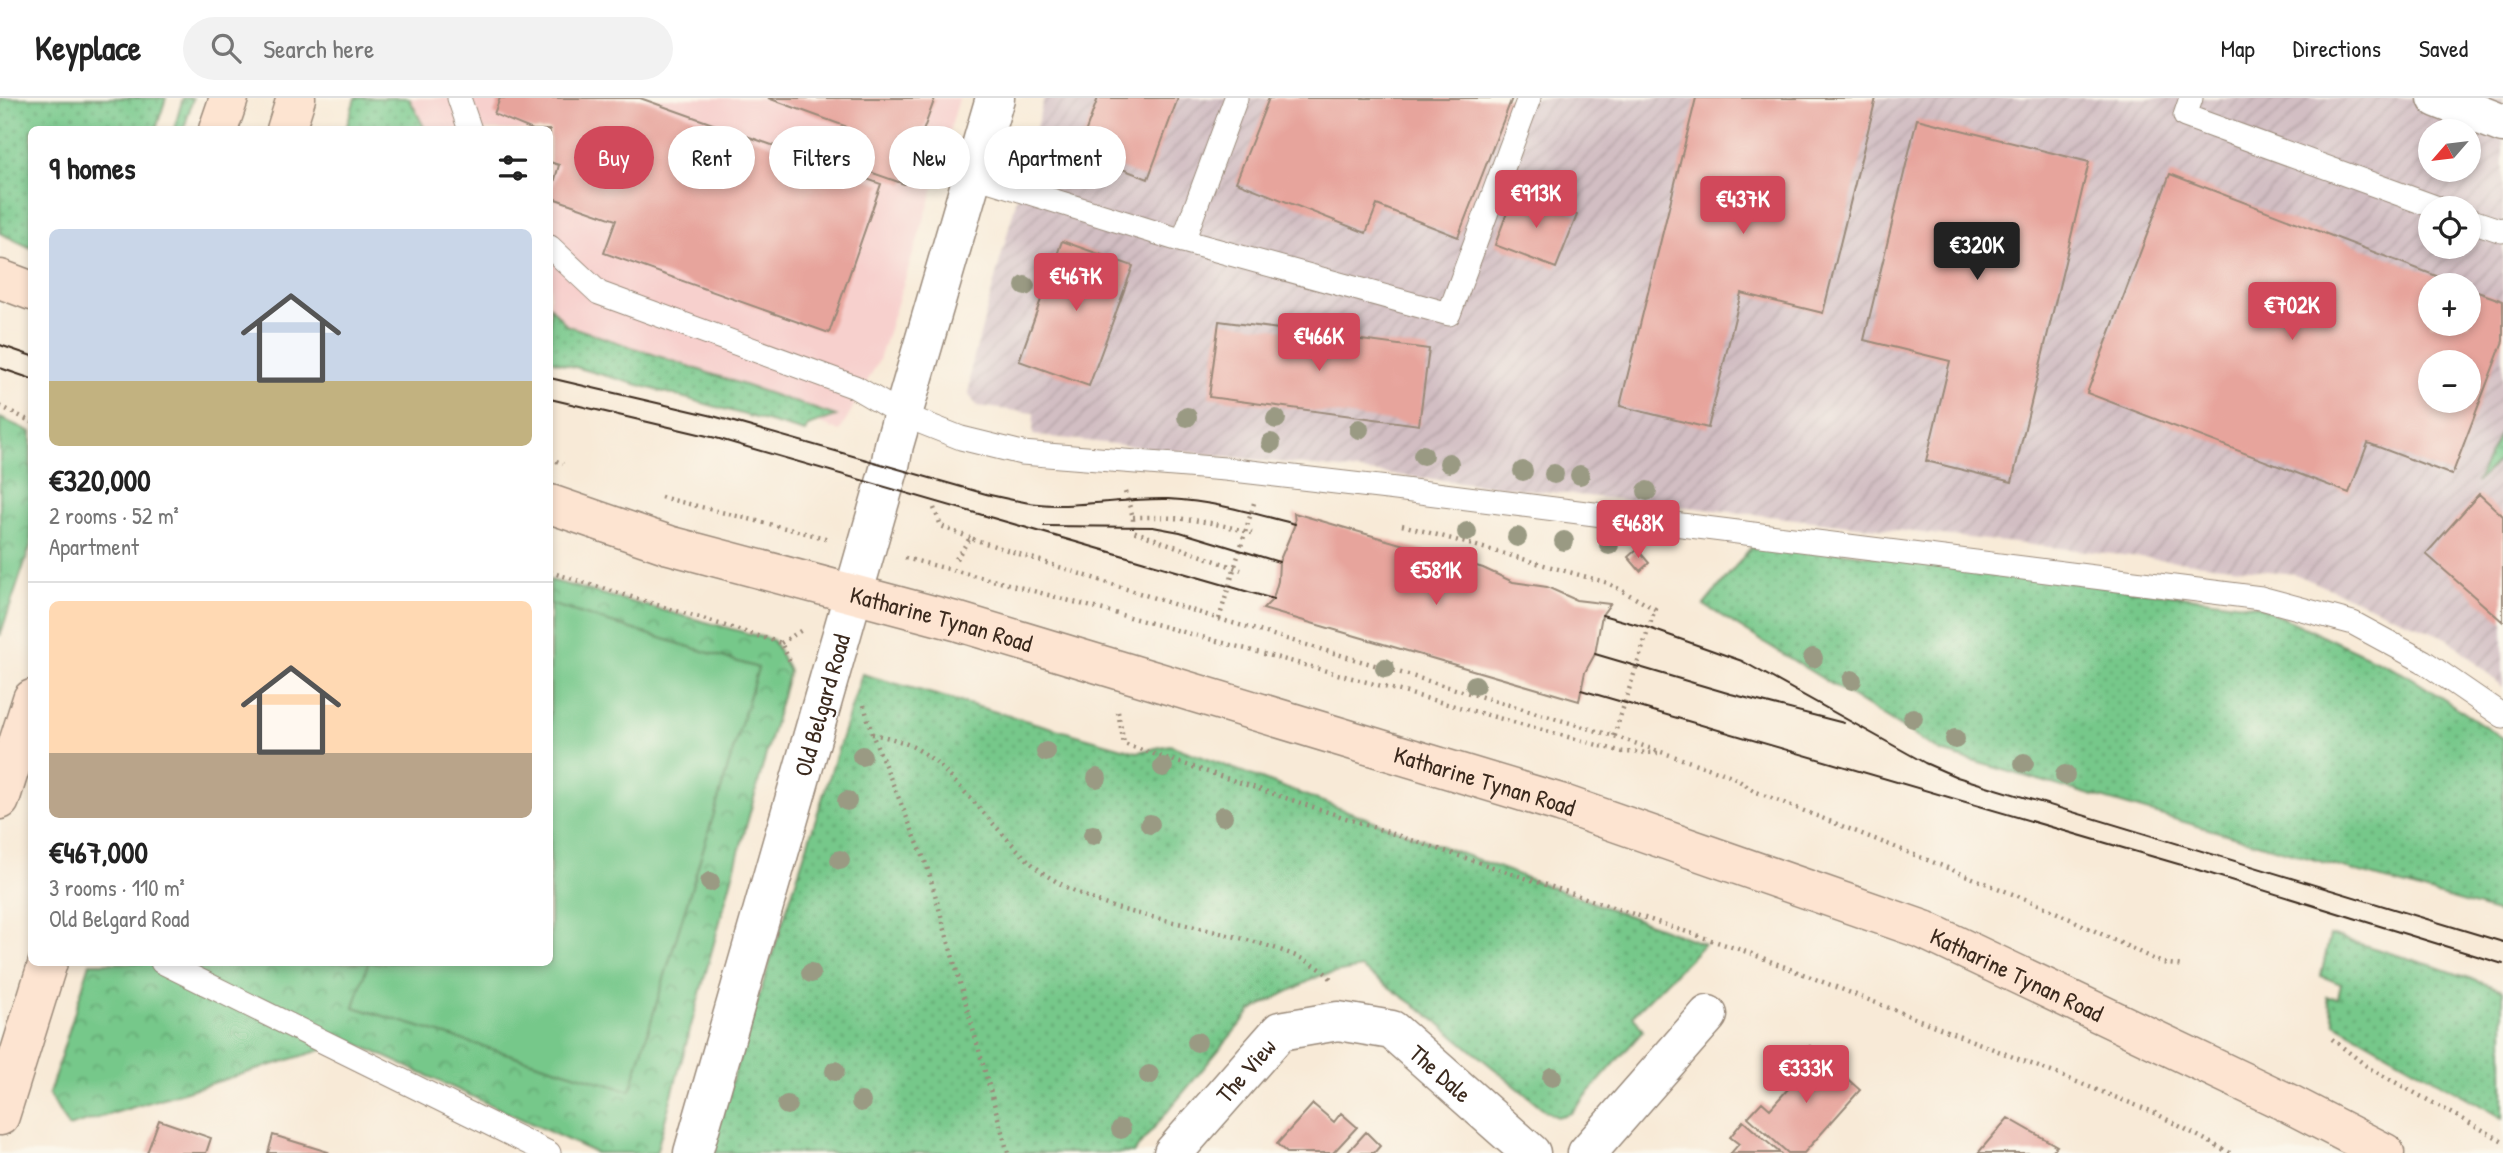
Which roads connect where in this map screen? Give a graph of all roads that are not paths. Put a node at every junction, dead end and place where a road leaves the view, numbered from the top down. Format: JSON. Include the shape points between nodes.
{"nodes":[{"id":1,"x":229,"y":98,"type":"edge"},
{"id":2,"x":296,"y":98,"type":"edge"},
{"id":3,"x":459,"y":98,"type":"edge"},
{"id":4,"x":995,"y":98,"type":"edge"},
{"id":5,"x":1236,"y":98,"type":"edge"},
{"id":6,"x":1528,"y":98,"type":"edge"},
{"id":7,"x":2191,"y":98,"type":"edge"},
{"id":8,"x":2437,"y":98,"type":"edge"},
{"id":9,"x":2503,"y":124,"type":"edge"},
{"id":10,"x":219,"y":126,"type":"edge"},
{"id":11,"x":287,"y":126,"type":"edge"},
{"id":12,"x":469,"y":126,"type":"edge"},
{"id":13,"x":972,"y":175,"type":"junction"},
{"id":14,"x":2418,"y":201,"type":"edge"},
{"id":15,"x":2481,"y":224,"type":"edge"},
{"id":16,"x":2503,"y":229,"type":"edge"},
{"id":17,"x":1183,"y":240,"type":"junction"},
{"id":18,"x":553,"y":250,"type":"edge"},
{"id":19,"x":0,"y":279,"type":"edge"},
{"id":20,"x":28,"y":290,"type":"edge"},
{"id":21,"x":903,"y":415,"type":"junction"},
{"id":22,"x":553,"y":505,"type":"edge"},
{"id":23,"x":855,"y":594,"type":"junction"},
{"id":24,"x":28,"y":712,"type":"edge"},
{"id":25,"x":2503,"y":716,"type":"edge"},
{"id":26,"x":0,"y":800,"type":"edge"},
{"id":27,"x":47,"y":966,"type":"edge"},
{"id":28,"x":170,"y":966,"type":"edge"},
{"id":29,"x":1337,"y":1004,"type":"joint"},
{"id":30,"x":1708,"y":1015,"type":"dead end"},
{"id":31,"x":0,"y":1116,"type":"edge"},
{"id":32,"x":549,"y":1153,"type":"edge"},
{"id":33,"x":693,"y":1153,"type":"edge"},
{"id":34,"x":1173,"y":1153,"type":"edge"},
{"id":35,"x":1531,"y":1153,"type":"edge"},
{"id":36,"x":1587,"y":1153,"type":"edge"},
{"id":37,"x":2385,"y":1153,"type":"edge"}],
"edges":[{"from":1,"to":10,"type":"main road"},
{"from":2,"to":11,"type":"main road"},
{"from":3,"to":12,"type":"lane"},
{"from":4,"to":13,"type":"street","name":"Old Belgard Road"},
{"from":5,"to":17,"type":"lane"},
{"from":6,"to":17,"type":"lane","via":[[1449,314]]},
{"from":7,"to":14,"type":"lane","via":[[2185,117]]},
{"from":8,"to":9,"type":"street"},
{"from":13,"to":17,"type":"lane"},
{"from":13,"to":21,"type":"street","name":"Old Belgard Road"},
{"from":15,"to":16,"type":"lane"},
{"from":18,"to":21,"type":"lane","via":[[599,293],[855,387]]},
{"from":19,"to":20,"type":"main road"},
{"from":21,"to":23,"type":"street","name":"Old Belgard Road"},
{"from":21,"to":25,"type":"lane","via":[[961,438],[1022,453],[1396,488],[2261,598],[2353,623],[2423,661]]},
{"from":22,"to":23,"type":"main road","name":"Katharine Tynan Road","via":[[669,545]]},
{"from":23,"to":33,"type":"street","name":"Old Belgard Road"},
{"from":23,"to":37,"type":"main road","name":"Katharine Tynan Road","via":[[1560,803],[1924,930]]},
{"from":24,"to":26,"type":"main road"},
{"from":27,"to":31,"type":"main road"},
{"from":28,"to":32,"type":"lane"},
{"from":29,"to":34,"type":"street","name":"The View","via":[[1280,1031]]},
{"from":29,"to":35,"type":"street","name":"The Dale","via":[[1392,1030]]},
{"from":30,"to":36,"type":"street"}]}
